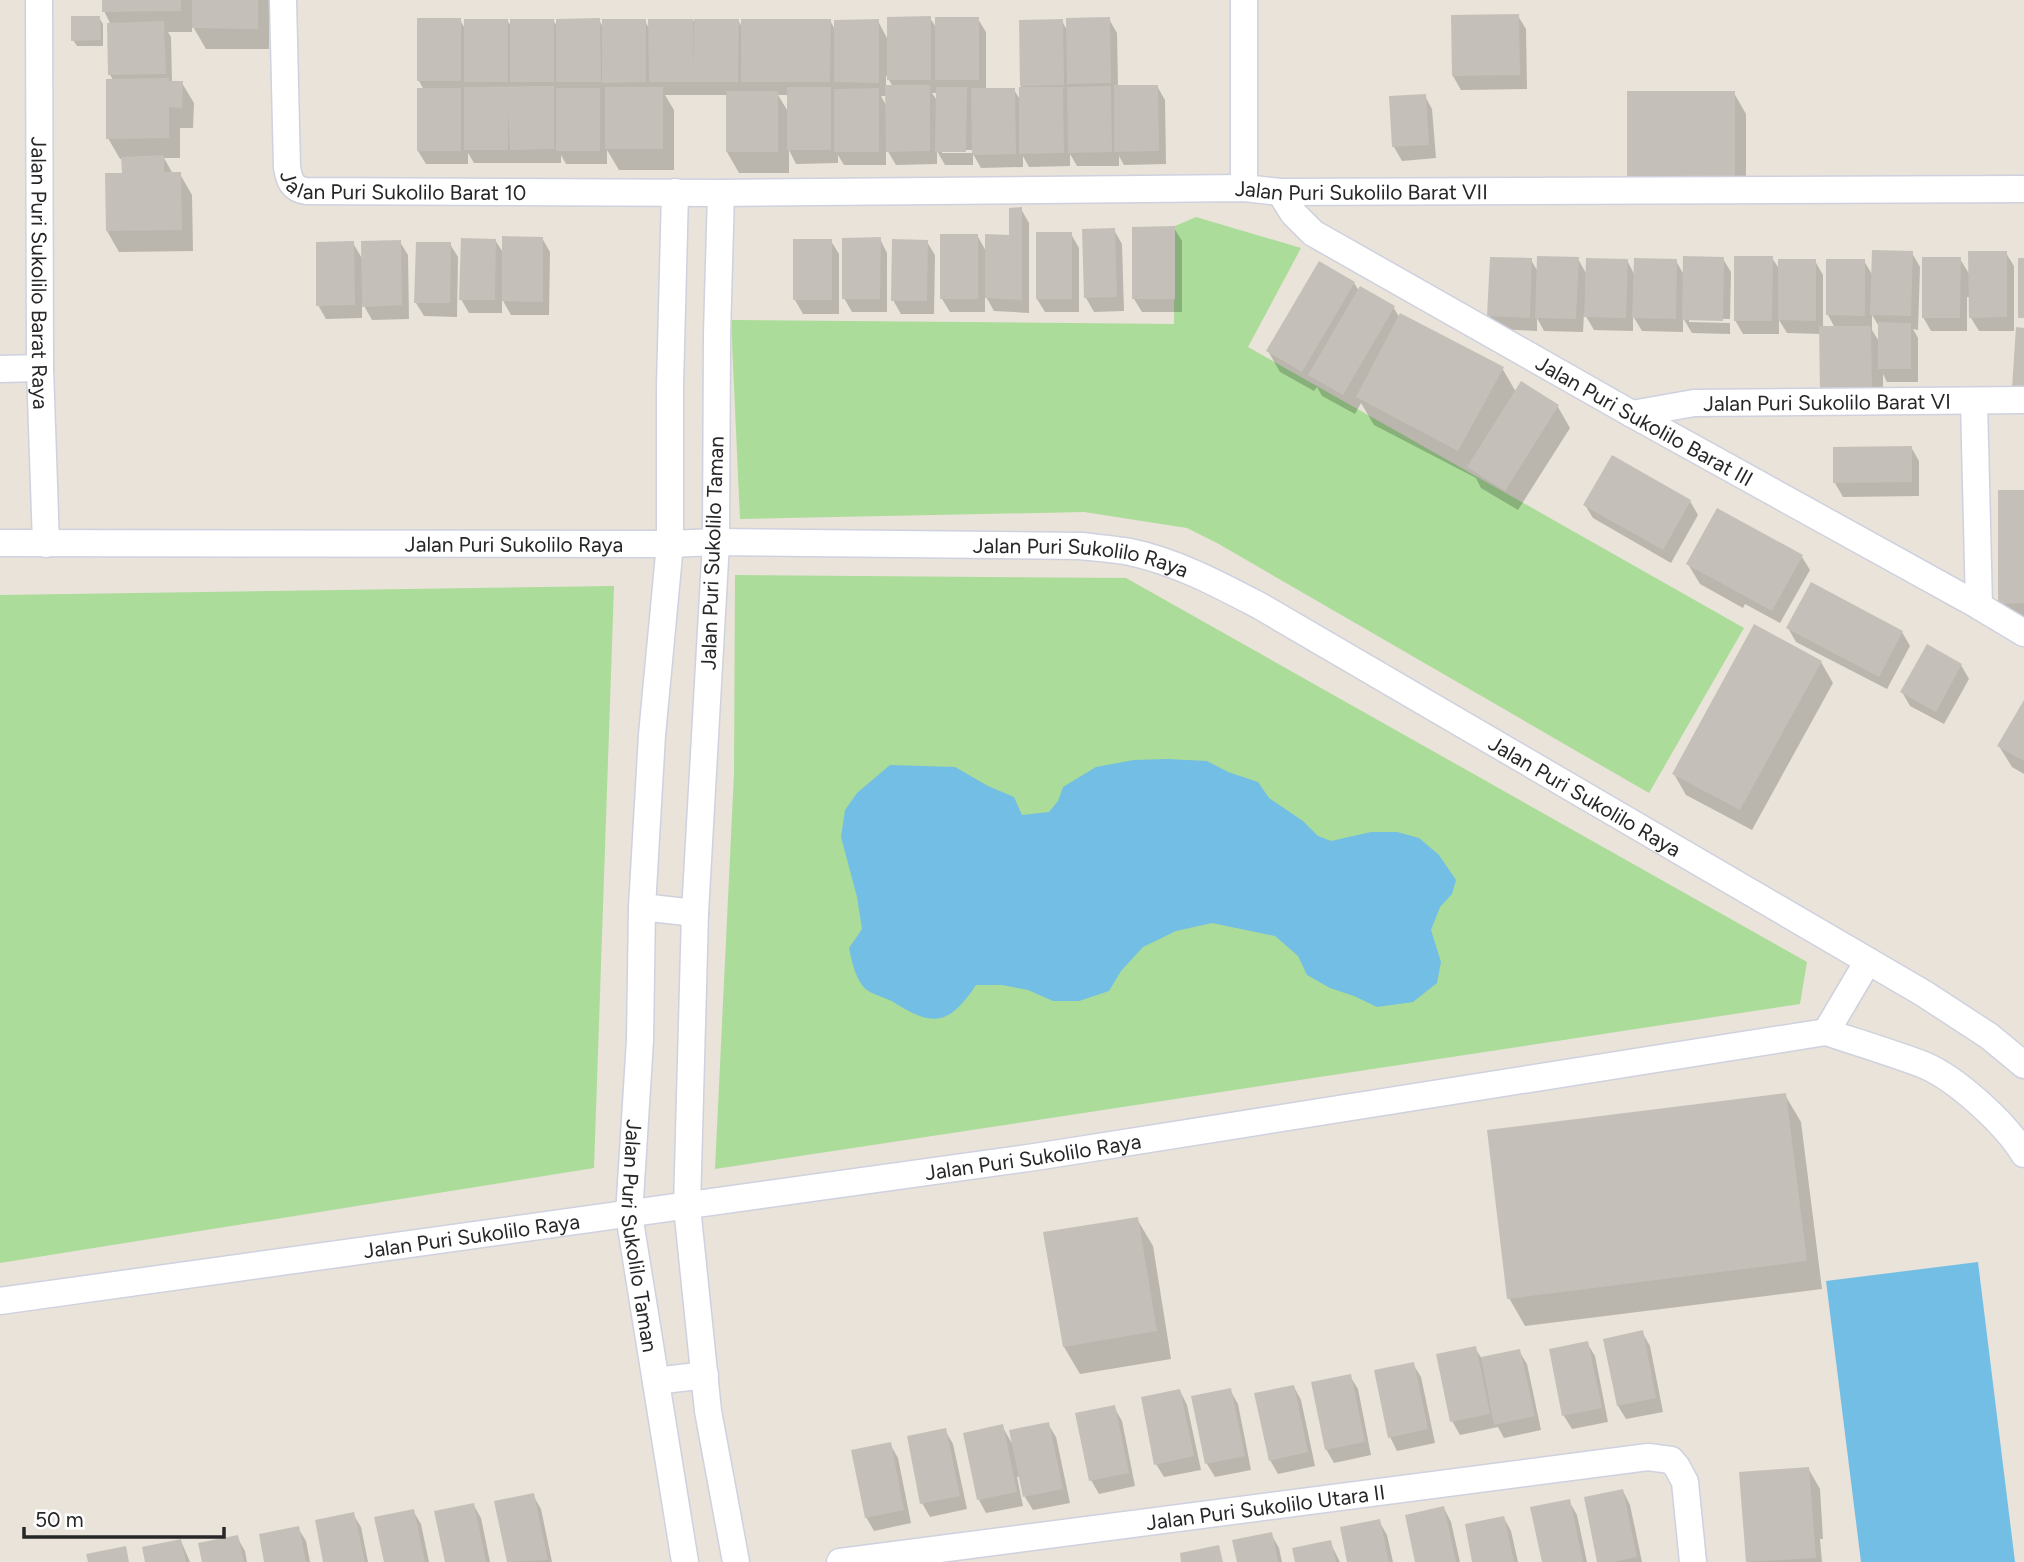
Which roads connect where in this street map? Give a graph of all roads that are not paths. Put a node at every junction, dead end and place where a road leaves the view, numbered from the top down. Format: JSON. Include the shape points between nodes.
{"nodes":[{"id":1,"x":39,"y":0,"type":"edge"},
{"id":2,"x":284,"y":0,"type":"edge"},
{"id":3,"x":1244,"y":0,"type":"edge"},
{"id":4,"x":1244,"y":188,"type":"junction"},
{"id":5,"x":2024,"y":189,"type":"edge"},
{"id":6,"x":698,"y":192,"type":"junction"},
{"id":7,"x":1280,"y":192,"type":"junction"},
{"id":8,"x":0,"y":369,"type":"edge"},
{"id":9,"x":40,"y":369,"type":"junction"},
{"id":10,"x":670,"y":386,"type":"junction"},
{"id":11,"x":716,"y":388,"type":"junction"},
{"id":12,"x":2024,"y":400,"type":"edge"},
{"id":13,"x":1974,"y":401,"type":"junction"},
{"id":14,"x":1632,"y":414,"type":"junction"},
{"id":15,"x":716,"y":542,"type":"junction"},
{"id":16,"x":0,"y":543,"type":"edge"},
{"id":17,"x":46,"y":544,"type":"junction"},
{"id":18,"x":670,"y":544,"type":"junction"},
{"id":19,"x":1979,"y":606,"type":"junction"},
{"id":20,"x":2024,"y":633,"type":"edge"},
{"id":21,"x":642,"y":907,"type":"junction"},
{"id":22,"x":695,"y":913,"type":"junction"},
{"id":23,"x":1868,"y":961,"type":"junction"},
{"id":24,"x":1826,"y":1032,"type":"junction"},
{"id":25,"x":2024,"y":1065,"type":"edge"},
{"id":26,"x":2024,"y":1154,"type":"edge"},
{"id":27,"x":687,"y":1207,"type":"junction"},
{"id":28,"x":629,"y":1215,"type":"junction"},
{"id":29,"x":0,"y":1301,"type":"edge"},
{"id":30,"x":705,"y":1375,"type":"junction"},
{"id":31,"x":656,"y":1381,"type":"junction"},
{"id":32,"x":685,"y":1562,"type":"edge"},
{"id":33,"x":736,"y":1562,"type":"edge"},
{"id":34,"x":840,"y":1562,"type":"edge"},
{"id":35,"x":1693,"y":1562,"type":"edge"}],
"edges":[{"from":1,"to":9,"type":"street","name":"Jalan Puri Sukolilo Barat Raya"},
{"from":2,"to":6,"type":"street","name":"Jalan Puri Sukolilo Barat 10","via":[[287,167],[295,188]]},
{"from":3,"to":4,"type":"street"},
{"from":4,"to":6,"type":"street","name":"Jalan Puri Sukolilo Barat VII"},
{"from":4,"to":7,"type":"street","name":"Jalan Puri Sukolilo Barat VII"},
{"from":5,"to":7,"type":"street","name":"Jalan Puri Sukolilo Barat VII"},
{"from":6,"to":10,"type":"street","name":"Jalan Puri Sukolilo Taman"},
{"from":6,"to":11,"type":"street","name":"Jalan Puri Sukolilo Taman"},
{"from":7,"to":14,"type":"street","name":"Jalan Puri Sukolilo Barat III","via":[[1313,233]]},
{"from":8,"to":9,"type":"street"},
{"from":9,"to":17,"type":"street","name":"Jalan Puri Sukolilo Barat Raya"},
{"from":10,"to":11,"type":"street"},
{"from":10,"to":18,"type":"street","name":"Jalan Puri Sukolilo Taman"},
{"from":11,"to":15,"type":"street","name":"Jalan Puri Sukolilo Taman"},
{"from":12,"to":13,"type":"street","name":"Jalan Puri Sukolilo Barat VI"},
{"from":13,"to":14,"type":"street","name":"Jalan Puri Sukolilo Barat VI","via":[[1694,403]]},
{"from":13,"to":19,"type":"street"},
{"from":14,"to":19,"type":"street","name":"Jalan Puri Sukolilo Barat III"},
{"from":15,"to":18,"type":"street","name":"Jalan Puri Sukolilo Raya"},
{"from":15,"to":22,"type":"street","name":"Jalan Puri Sukolilo Taman"},
{"from":15,"to":23,"type":"street","name":"Jalan Puri Sukolilo Raya","via":[[1081,547],[1168,562],[1260,606]]},
{"from":16,"to":17,"type":"street","name":"Jalan Puri Sukolilo Raya"},
{"from":17,"to":18,"type":"street","name":"Jalan Puri Sukolilo Raya"},
{"from":18,"to":21,"type":"street","name":"Jalan Puri Sukolilo Taman"},
{"from":19,"to":20,"type":"street","name":"Jalan Puri Sukolilo Barat III"},
{"from":21,"to":22,"type":"street"},
{"from":21,"to":28,"type":"street","name":"Jalan Puri Sukolilo Taman","via":[[640,1040]]},
{"from":22,"to":27,"type":"street","name":"Jalan Puri Sukolilo Taman"},
{"from":23,"to":24,"type":"street"},
{"from":23,"to":25,"type":"street","name":"Jalan Puri Sukolilo Raya","via":[[1989,1036]]},
{"from":24,"to":26,"type":"street","name":"Jalan Puri Sukolilo Raya","via":[[1926,1066],[1991,1114]]},
{"from":24,"to":27,"type":"street","name":"Jalan Puri Sukolilo Raya"},
{"from":27,"to":28,"type":"street","name":"Jalan Puri Sukolilo Raya"},
{"from":27,"to":30,"type":"street","name":"Jalan Puri Sukolilo Taman"},
{"from":28,"to":29,"type":"street","name":"Jalan Puri Sukolilo Raya"},
{"from":28,"to":31,"type":"street","name":"Jalan Puri Sukolilo Taman"},
{"from":30,"to":31,"type":"street"},
{"from":30,"to":33,"type":"street","name":"Jalan Puri Sukolilo Taman"},
{"from":31,"to":32,"type":"street","name":"Jalan Puri Sukolilo Taman"},
{"from":34,"to":35,"type":"street","name":"Jalan Puri Sukolilo Utara II","via":[[1648,1457],[1671,1460],[1682,1475]]}]}
